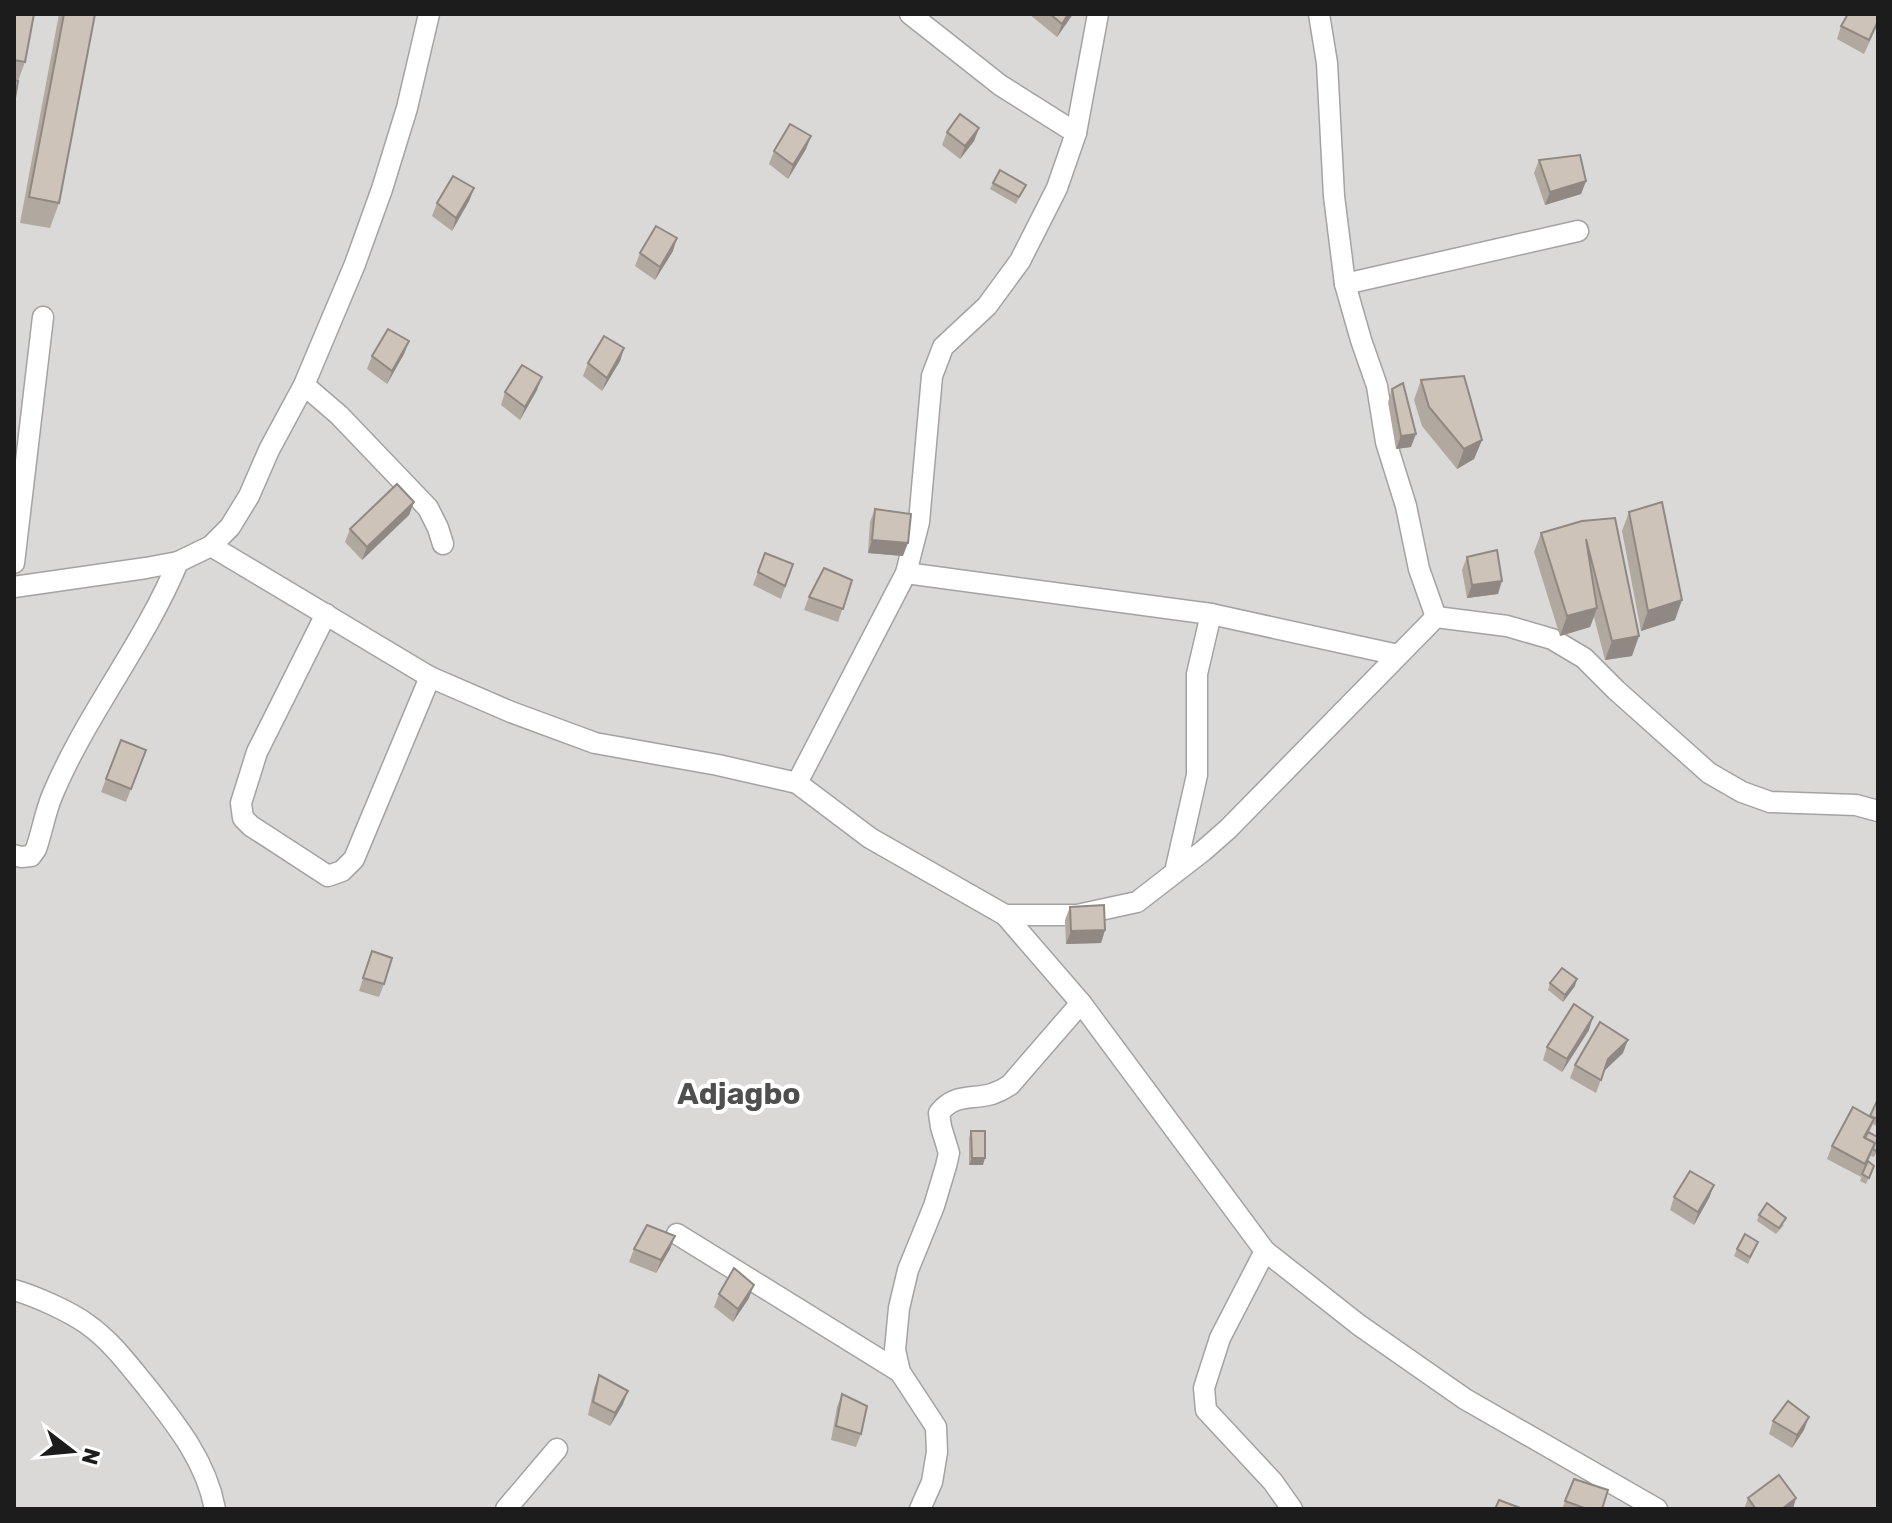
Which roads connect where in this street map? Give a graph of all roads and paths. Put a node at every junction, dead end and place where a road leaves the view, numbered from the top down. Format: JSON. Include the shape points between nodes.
{"nodes":[{"id":1,"x":429,"y":14,"type":"edge"},
{"id":2,"x":910,"y":14,"type":"edge"},
{"id":3,"x":1098,"y":14,"type":"edge"},
{"id":4,"x":1319,"y":14,"type":"edge"},
{"id":5,"x":1076,"y":133,"type":"junction"},
{"id":6,"x":1578,"y":231,"type":"dead end"},
{"id":7,"x":1345,"y":284,"type":"junction"},
{"id":8,"x":43,"y":317,"type":"dead end"},
{"id":9,"x":304,"y":385,"type":"junction"},
{"id":10,"x":443,"y":544,"type":"dead end"},
{"id":11,"x":211,"y":546,"type":"junction"},
{"id":12,"x":178,"y":562,"type":"junction"},
{"id":13,"x":14,"y":563,"type":"edge"},
{"id":14,"x":906,"y":573,"type":"junction"},
{"id":15,"x":14,"y":587,"type":"edge"},
{"id":16,"x":326,"y":614,"type":"junction"},
{"id":17,"x":1211,"y":614,"type":"junction"},
{"id":18,"x":1436,"y":617,"type":"junction"},
{"id":19,"x":1398,"y":655,"type":"junction"},
{"id":20,"x":430,"y":677,"type":"junction"},
{"id":21,"x":797,"y":783,"type":"junction"},
{"id":22,"x":1878,"y":811,"type":"edge"},
{"id":23,"x":14,"y":855,"type":"edge"},
{"id":24,"x":1175,"y":872,"type":"junction"},
{"id":25,"x":1005,"y":915,"type":"junction"},
{"id":26,"x":1081,"y":1003,"type":"junction"},
{"id":27,"x":677,"y":1234,"type":"edge"},
{"id":28,"x":1265,"y":1251,"type":"junction"},
{"id":29,"x":14,"y":1290,"type":"edge"},
{"id":30,"x":900,"y":1372,"type":"junction"},
{"id":31,"x":557,"y":1449,"type":"dead end"},
{"id":32,"x":215,"y":1509,"type":"edge"},
{"id":33,"x":506,"y":1509,"type":"edge"},
{"id":34,"x":920,"y":1509,"type":"edge"},
{"id":35,"x":1292,"y":1509,"type":"edge"},
{"id":36,"x":1657,"y":1509,"type":"edge"}],
"edges":[{"from":1,"to":9,"type":"street","via":[[382,189]]},
{"from":2,"to":5,"type":"street","via":[[1000,85]]},
{"from":3,"to":5,"type":"street"},
{"from":4,"to":7,"type":"street"},
{"from":5,"to":14,"type":"street","via":[[1057,188],[1020,261],[987,306],[943,347],[932,376],[919,522]]},
{"from":6,"to":7,"type":"street"},
{"from":7,"to":18,"type":"street"},
{"from":8,"to":13,"type":"street"},
{"from":9,"to":10,"type":"street","via":[[428,508]]},
{"from":9,"to":11,"type":"street","via":[[249,496]]},
{"from":11,"to":12,"type":"street"},
{"from":11,"to":16,"type":"street"},
{"from":12,"to":15,"type":"street"},
{"from":12,"to":23,"type":"street","via":[[57,786],[36,849],[31,856]]},
{"from":14,"to":17,"type":"street"},
{"from":14,"to":21,"type":"street"},
{"from":16,"to":20,"type":"street"},
{"from":16,"to":20,"type":"street","via":[[257,752],[241,803],[243,818],[251,826],[328,876],[354,859]]},
{"from":17,"to":19,"type":"street"},
{"from":17,"to":24,"type":"street","via":[[1197,674],[1197,775]]},
{"from":18,"to":19,"type":"street"},
{"from":18,"to":22,"type":"street","via":[[1507,626],[1552,639],[1584,658],[1709,773],[1742,792],[1770,802],[1856,805]]},
{"from":19,"to":24,"type":"street","via":[[1228,829]]},
{"from":20,"to":21,"type":"street","via":[[595,743]]},
{"from":21,"to":25,"type":"street","via":[[870,838]]},
{"from":24,"to":25,"type":"street","via":[[1137,902],[1077,915]]},
{"from":25,"to":26,"type":"street"},
{"from":26,"to":28,"type":"street"},
{"from":26,"to":30,"type":"street","via":[[1010,1085],[995,1093],[956,1098],[939,1113],[949,1153],[899,1308],[895,1350]]},
{"from":27,"to":30,"type":"street"},
{"from":28,"to":35,"type":"street","via":[[1220,1338],[1204,1388],[1206,1410]]},
{"from":28,"to":36,"type":"street","via":[[1465,1399]]},
{"from":29,"to":32,"type":"street","via":[[84,1322],[119,1353],[179,1427],[199,1461]]},
{"from":30,"to":34,"type":"street","via":[[936,1427],[932,1482]]},
{"from":31,"to":33,"type":"street"}]}
